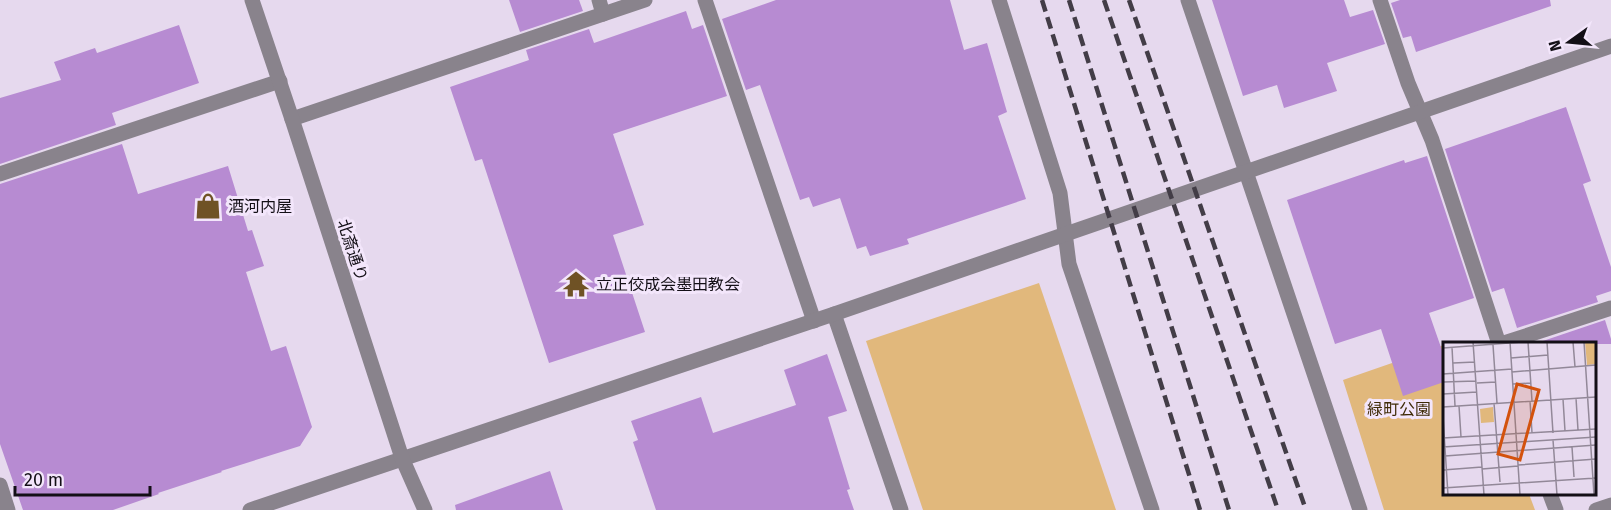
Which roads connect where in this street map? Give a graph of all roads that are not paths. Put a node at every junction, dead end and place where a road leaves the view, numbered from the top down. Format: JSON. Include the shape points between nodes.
{"nodes":[{"id":1,"x":252,"y":0,"type":"edge"},
{"id":2,"x":645,"y":0,"type":"edge"},
{"id":3,"x":705,"y":0,"type":"edge"},
{"id":4,"x":999,"y":0,"type":"edge"},
{"id":5,"x":1188,"y":0,"type":"edge"},
{"id":6,"x":1380,"y":0,"type":"edge"},
{"id":7,"x":601,"y":7,"type":"edge"},
{"id":8,"x":1611,"y":46,"type":"edge"},
{"id":9,"x":280,"y":81,"type":"junction"},
{"id":10,"x":1420,"y":112,"type":"junction"},
{"id":11,"x":292,"y":119,"type":"junction"},
{"id":12,"x":1245,"y":171,"type":"junction"},
{"id":13,"x":0,"y":174,"type":"edge"},
{"id":14,"x":1065,"y":235,"type":"junction"},
{"id":15,"x":1611,"y":308,"type":"edge"},
{"id":16,"x":834,"y":314,"type":"junction"},
{"id":17,"x":814,"y":321,"type":"junction"},
{"id":18,"x":1499,"y":342,"type":"edge"},
{"id":19,"x":1506,"y":342,"type":"edge"},
{"id":20,"x":402,"y":458,"type":"junction"},
{"id":21,"x":0,"y":485,"type":"edge"},
{"id":22,"x":1550,"y":495,"type":"edge"},
{"id":23,"x":1611,"y":505,"type":"edge"},
{"id":24,"x":8,"y":510,"type":"edge"},
{"id":25,"x":250,"y":510,"type":"edge"},
{"id":26,"x":425,"y":510,"type":"edge"},
{"id":27,"x":901,"y":510,"type":"edge"},
{"id":28,"x":1152,"y":510,"type":"edge"},
{"id":29,"x":1360,"y":510,"type":"edge"},
{"id":30,"x":1556,"y":510,"type":"edge"},
{"id":31,"x":1596,"y":510,"type":"edge"}],
"edges":[{"from":1,"to":9,"type":"street","name":"北斎通り"},
{"from":2,"to":7,"type":"street"},
{"from":3,"to":17,"type":"street"},
{"from":4,"to":14,"type":"street","via":[[1060,193]]},
{"from":5,"to":12,"type":"street"},
{"from":6,"to":10,"type":"street"},
{"from":7,"to":11,"type":"street"},
{"from":8,"to":10,"type":"street"},
{"from":9,"to":11,"type":"street","name":"北斎通り"},
{"from":9,"to":13,"type":"street"},
{"from":10,"to":12,"type":"street"},
{"from":10,"to":18,"type":"street"},
{"from":11,"to":20,"type":"street","name":"北斎通り"},
{"from":12,"to":14,"type":"street"},
{"from":12,"to":29,"type":"street"},
{"from":14,"to":16,"type":"street"},
{"from":14,"to":28,"type":"street","via":[[1069,264]]},
{"from":15,"to":19,"type":"street"},
{"from":16,"to":17,"type":"street"},
{"from":16,"to":27,"type":"street"},
{"from":17,"to":20,"type":"street"},
{"from":20,"to":25,"type":"street"},
{"from":20,"to":26,"type":"street","name":"北斎通り"},
{"from":21,"to":24,"type":"street"},
{"from":22,"to":30,"type":"street"},
{"from":23,"to":31,"type":"street"}]}
